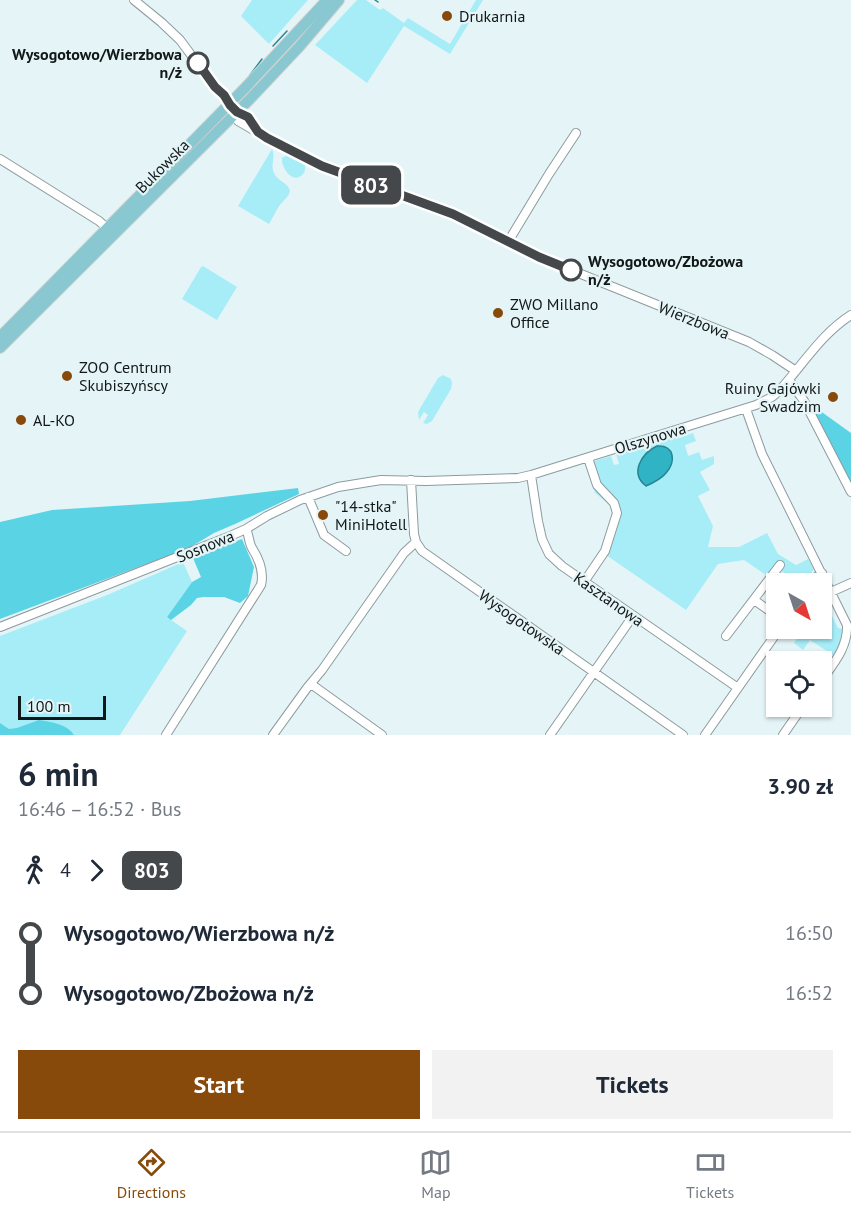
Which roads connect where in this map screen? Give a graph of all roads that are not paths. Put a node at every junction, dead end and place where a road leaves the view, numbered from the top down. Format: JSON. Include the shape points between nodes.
{"nodes":[{"id":1,"x":134,"y":0,"type":"edge"},
{"id":2,"x":327,"y":0,"type":"edge"},
{"id":3,"x":339,"y":0,"type":"edge"},
{"id":4,"x":249,"y":100,"type":"junction"},
{"id":5,"x":233,"y":108,"type":"junction"},
{"id":6,"x":248,"y":117,"type":"junction"},
{"id":7,"x":258,"y":132,"type":"junction"},
{"id":8,"x":576,"y":133,"type":"dead end"},
{"id":9,"x":0,"y":159,"type":"edge"},
{"id":10,"x":108,"y":229,"type":"junction"},
{"id":11,"x":508,"y":242,"type":"junction"},
{"id":12,"x":851,"y":315,"type":"edge"},
{"id":13,"x":0,"y":337,"type":"edge"},
{"id":14,"x":0,"y":348,"type":"edge"},
{"id":15,"x":796,"y":371,"type":"junction"},
{"id":16,"x":789,"y":380,"type":"junction"},
{"id":17,"x":746,"y":409,"type":"junction"},
{"id":18,"x":588,"y":458,"type":"junction"},
{"id":19,"x":531,"y":476,"type":"junction"},
{"id":20,"x":411,"y":480,"type":"junction"},
{"id":21,"x":851,"y":492,"type":"edge"},
{"id":22,"x":308,"y":497,"type":"junction"},
{"id":23,"x":246,"y":529,"type":"junction"},
{"id":24,"x":416,"y":542,"type":"junction"},
{"id":25,"x":346,"y":551,"type":"dead end"},
{"id":26,"x":780,"y":565,"type":"dead end"},
{"id":27,"x":822,"y":573,"type":"edge"},
{"id":28,"x":584,"y":582,"type":"junction"},
{"id":29,"x":851,"y":583,"type":"edge"},
{"id":30,"x":832,"y":592,"type":"edge"},
{"id":31,"x":832,"y":594,"type":"edge"},
{"id":32,"x":754,"y":600,"type":"junction"},
{"id":33,"x":766,"y":608,"type":"edge"},
{"id":34,"x":633,"y":616,"type":"junction"},
{"id":35,"x":0,"y":627,"type":"edge"},
{"id":36,"x":726,"y":636,"type":"dead end"},
{"id":37,"x":772,"y":639,"type":"edge"},
{"id":38,"x":832,"y":665,"type":"edge"},
{"id":39,"x":594,"y":672,"type":"junction"},
{"id":40,"x":310,"y":684,"type":"junction"},
{"id":41,"x":738,"y":688,"type":"junction"},
{"id":42,"x":795,"y":717,"type":"edge"},
{"id":43,"x":166,"y":735,"type":"edge"},
{"id":44,"x":273,"y":735,"type":"edge"},
{"id":45,"x":382,"y":735,"type":"edge"},
{"id":46,"x":550,"y":735,"type":"edge"},
{"id":47,"x":682,"y":735,"type":"edge"},
{"id":48,"x":705,"y":735,"type":"edge"},
{"id":49,"x":783,"y":735,"type":"edge"}],
"edges":[{"from":1,"to":5,"type":"street","name":"Wierzbowa","via":[[180,40],[220,99]]},
{"from":2,"to":5,"type":"main road","name":"Bukowska"},
{"from":3,"to":4,"type":"main road","name":"Bukowska"},
{"from":4,"to":5,"type":"main road","name":"Bukowska"},
{"from":4,"to":6,"type":"street"},
{"from":5,"to":6,"type":"street","name":"Wierzbowa"},
{"from":5,"to":7,"type":"street","name":"Wierzbowa","via":[[238,121]]},
{"from":5,"to":10,"type":"main road","name":"Bukowska"},
{"from":5,"to":14,"type":"main road","name":"Bukowska"},
{"from":6,"to":7,"type":"street","name":"Wierzbowa"},
{"from":7,"to":11,"type":"street","name":"Wierzbowa","via":[[322,166],[453,214]]},
{"from":8,"to":11,"type":"street"},
{"from":9,"to":10,"type":"street"},
{"from":10,"to":13,"type":"main road","name":"Bukowska"},
{"from":11,"to":15,"type":"street","name":"Wierzbowa","via":[[749,342]]},
{"from":12,"to":15,"type":"street","name":"Olszynowa","via":[[833,329]]},
{"from":15,"to":16,"type":"street","name":"Olszynowa"},
{"from":16,"to":17,"type":"street","name":"Olszynowa","via":[[771,397]]},
{"from":16,"to":21,"type":"street"},
{"from":17,"to":18,"type":"street","name":"Olszynowa"},
{"from":17,"to":27,"type":"street","via":[[762,454]]},
{"from":18,"to":19,"type":"street","name":"Olszynowa"},
{"from":18,"to":28,"type":"street","via":[[597,485],[614,503],[617,513],[605,551]]},
{"from":19,"to":20,"type":"street","name":"Olszynowa"},
{"from":19,"to":28,"type":"street","name":"Kasztanowa","via":[[540,531],[549,554]]},
{"from":20,"to":22,"type":"street","name":"Sosnowa","via":[[371,480]]},
{"from":20,"to":24,"type":"street"},
{"from":22,"to":23,"type":"street","name":"Sosnowa"},
{"from":22,"to":25,"type":"street","via":[[324,535]]},
{"from":23,"to":35,"type":"street","name":"Sosnowa"},
{"from":23,"to":43,"type":"street","via":[[258,556],[261,585]]},
{"from":24,"to":39,"type":"street","name":"Wysogotowska","via":[[431,558]]},
{"from":24,"to":40,"type":"street","via":[[404,553]]},
{"from":26,"to":32,"type":"street"},
{"from":28,"to":34,"type":"street","name":"Kasztanowa"},
{"from":29,"to":30,"type":"street"},
{"from":31,"to":38,"type":"street","via":[[848,633]]},
{"from":32,"to":33,"type":"street"},
{"from":32,"to":36,"type":"street"},
{"from":34,"to":39,"type":"street"},
{"from":34,"to":41,"type":"street","name":"Kasztanowa"},
{"from":37,"to":41,"type":"street"},
{"from":39,"to":46,"type":"street"},
{"from":39,"to":47,"type":"street","name":"Wysogotowska"},
{"from":40,"to":44,"type":"street"},
{"from":40,"to":45,"type":"street"},
{"from":41,"to":48,"type":"street"},
{"from":42,"to":49,"type":"street"}]}
